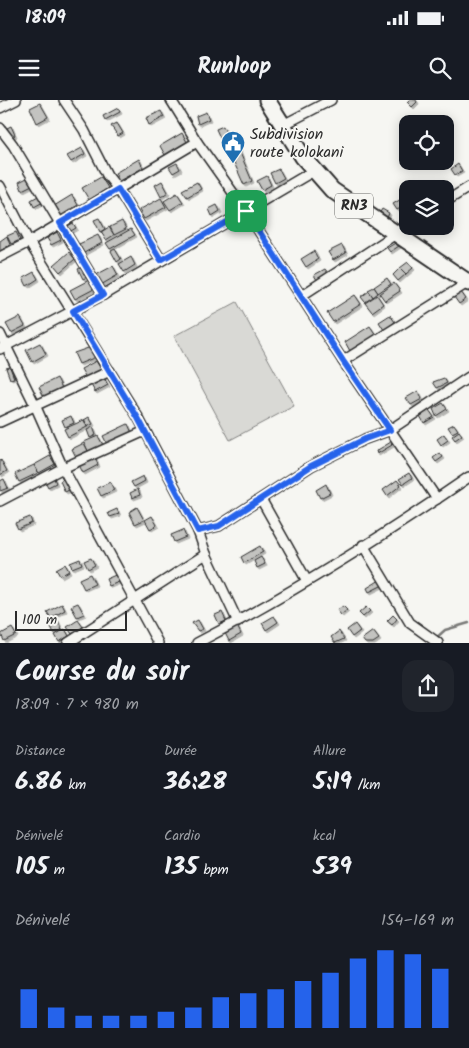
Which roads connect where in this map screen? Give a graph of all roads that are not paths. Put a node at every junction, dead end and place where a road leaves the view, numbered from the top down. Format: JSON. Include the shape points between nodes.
{"nodes":[{"id":1,"x":16,"y":100,"type":"edge"},
{"id":2,"x":64,"y":100,"type":"edge"},
{"id":3,"x":171,"y":100,"type":"edge"},
{"id":4,"x":267,"y":100,"type":"edge"},
{"id":5,"x":331,"y":100,"type":"edge"},
{"id":6,"x":0,"y":108,"type":"edge"},
{"id":7,"x":283,"y":125,"type":"junction"},
{"id":8,"x":0,"y":128,"type":"edge"},
{"id":9,"x":197,"y":142,"type":"junction"},
{"id":10,"x":315,"y":170,"type":"junction"},
{"id":11,"x":0,"y":186,"type":"edge"},
{"id":12,"x":469,"y":187,"type":"edge"},
{"id":13,"x":118,"y":189,"type":"junction"},
{"id":14,"x":454,"y":196,"type":"edge"},
{"id":15,"x":246,"y":211,"type":"junction"},
{"id":16,"x":60,"y":223,"type":"junction"},
{"id":17,"x":399,"y":228,"type":"edge"},
{"id":18,"x":399,"y":232,"type":"edge"},
{"id":19,"x":408,"y":235,"type":"edge"},
{"id":20,"x":29,"y":242,"type":"junction"},
{"id":21,"x":0,"y":257,"type":"edge"},
{"id":22,"x":161,"y":260,"type":"junction"},
{"id":23,"x":469,"y":283,"type":"edge"},
{"id":24,"x":103,"y":295,"type":"junction"},
{"id":25,"x":301,"y":296,"type":"junction"},
{"id":26,"x":73,"y":311,"type":"junction"},
{"id":27,"x":0,"y":334,"type":"edge"},
{"id":28,"x":3,"y":348,"type":"edge"},
{"id":29,"x":343,"y":361,"type":"junction"},
{"id":30,"x":110,"y":371,"type":"junction"},
{"id":31,"x":469,"y":377,"type":"edge"},
{"id":32,"x":35,"y":405,"type":"junction"},
{"id":33,"x":0,"y":422,"type":"edge"},
{"id":34,"x":390,"y":430,"type":"junction"},
{"id":35,"x":145,"y":431,"type":"junction"},
{"id":36,"x":64,"y":468,"type":"junction"},
{"id":37,"x":469,"y":476,"type":"edge"},
{"id":38,"x":261,"y":499,"type":"junction"},
{"id":39,"x":437,"y":499,"type":"junction"},
{"id":40,"x":0,"y":501,"type":"edge"},
{"id":41,"x":198,"y":531,"type":"junction"},
{"id":42,"x":363,"y":546,"type":"junction"},
{"id":43,"x":206,"y":554,"type":"junction"},
{"id":44,"x":307,"y":581,"type":"junction"},
{"id":45,"x":136,"y":599,"type":"junction"},
{"id":46,"x":238,"y":622,"type":"junction"},
{"id":47,"x":68,"y":643,"type":"edge"},
{"id":48,"x":158,"y":643,"type":"edge"},
{"id":49,"x":197,"y":643,"type":"edge"},
{"id":50,"x":438,"y":643,"type":"edge"}],
"edges":[{"from":1,"to":6,"type":"street"},
{"from":2,"to":13,"type":"street"},
{"from":3,"to":9,"type":"street"},
{"from":4,"to":7,"type":"highway","number":"RN3"},
{"from":5,"to":7,"type":"street"},
{"from":7,"to":10,"type":"highway","number":"RN3"},
{"from":8,"to":16,"type":"street"},
{"from":9,"to":13,"type":"street"},
{"from":9,"to":15,"type":"street"},
{"from":10,"to":15,"type":"street"},
{"from":10,"to":17,"type":"highway","number":"RN3","via":[[332,190]]},
{"from":11,"to":20,"type":"street"},
{"from":12,"to":14,"type":"street"},
{"from":13,"to":16,"type":"street"},
{"from":13,"to":22,"type":"street"},
{"from":15,"to":22,"type":"street"},
{"from":15,"to":25,"type":"street"},
{"from":16,"to":20,"type":"street"},
{"from":16,"to":24,"type":"street"},
{"from":18,"to":25,"type":"street"},
{"from":19,"to":23,"type":"highway","number":"RN3"},
{"from":20,"to":21,"type":"street"},
{"from":20,"to":26,"type":"street"},
{"from":22,"to":24,"type":"street"},
{"from":23,"to":29,"type":"street"},
{"from":24,"to":26,"type":"street"},
{"from":25,"to":29,"type":"street"},
{"from":26,"to":28,"type":"street"},
{"from":26,"to":30,"type":"street"},
{"from":27,"to":28,"type":"street"},
{"from":28,"to":32,"type":"street"},
{"from":29,"to":34,"type":"street"},
{"from":30,"to":32,"type":"street"},
{"from":30,"to":35,"type":"street"},
{"from":31,"to":34,"type":"street"},
{"from":32,"to":33,"type":"street"},
{"from":32,"to":36,"type":"street"},
{"from":34,"to":38,"type":"street","via":[[311,466]]},
{"from":34,"to":39,"type":"street"},
{"from":35,"to":36,"type":"street"},
{"from":35,"to":41,"type":"street"},
{"from":36,"to":40,"type":"street"},
{"from":36,"to":45,"type":"street"},
{"from":37,"to":39,"type":"street"},
{"from":38,"to":41,"type":"street","via":[[219,526]]},
{"from":38,"to":44,"type":"street"},
{"from":39,"to":42,"type":"street"},
{"from":41,"to":43,"type":"street"},
{"from":42,"to":44,"type":"street"},
{"from":42,"to":50,"type":"street","via":[[410,623]]},
{"from":43,"to":45,"type":"street"},
{"from":43,"to":46,"type":"street"},
{"from":44,"to":46,"type":"street"},
{"from":45,"to":47,"type":"street"},
{"from":45,"to":48,"type":"street"},
{"from":46,"to":49,"type":"street"}]}
